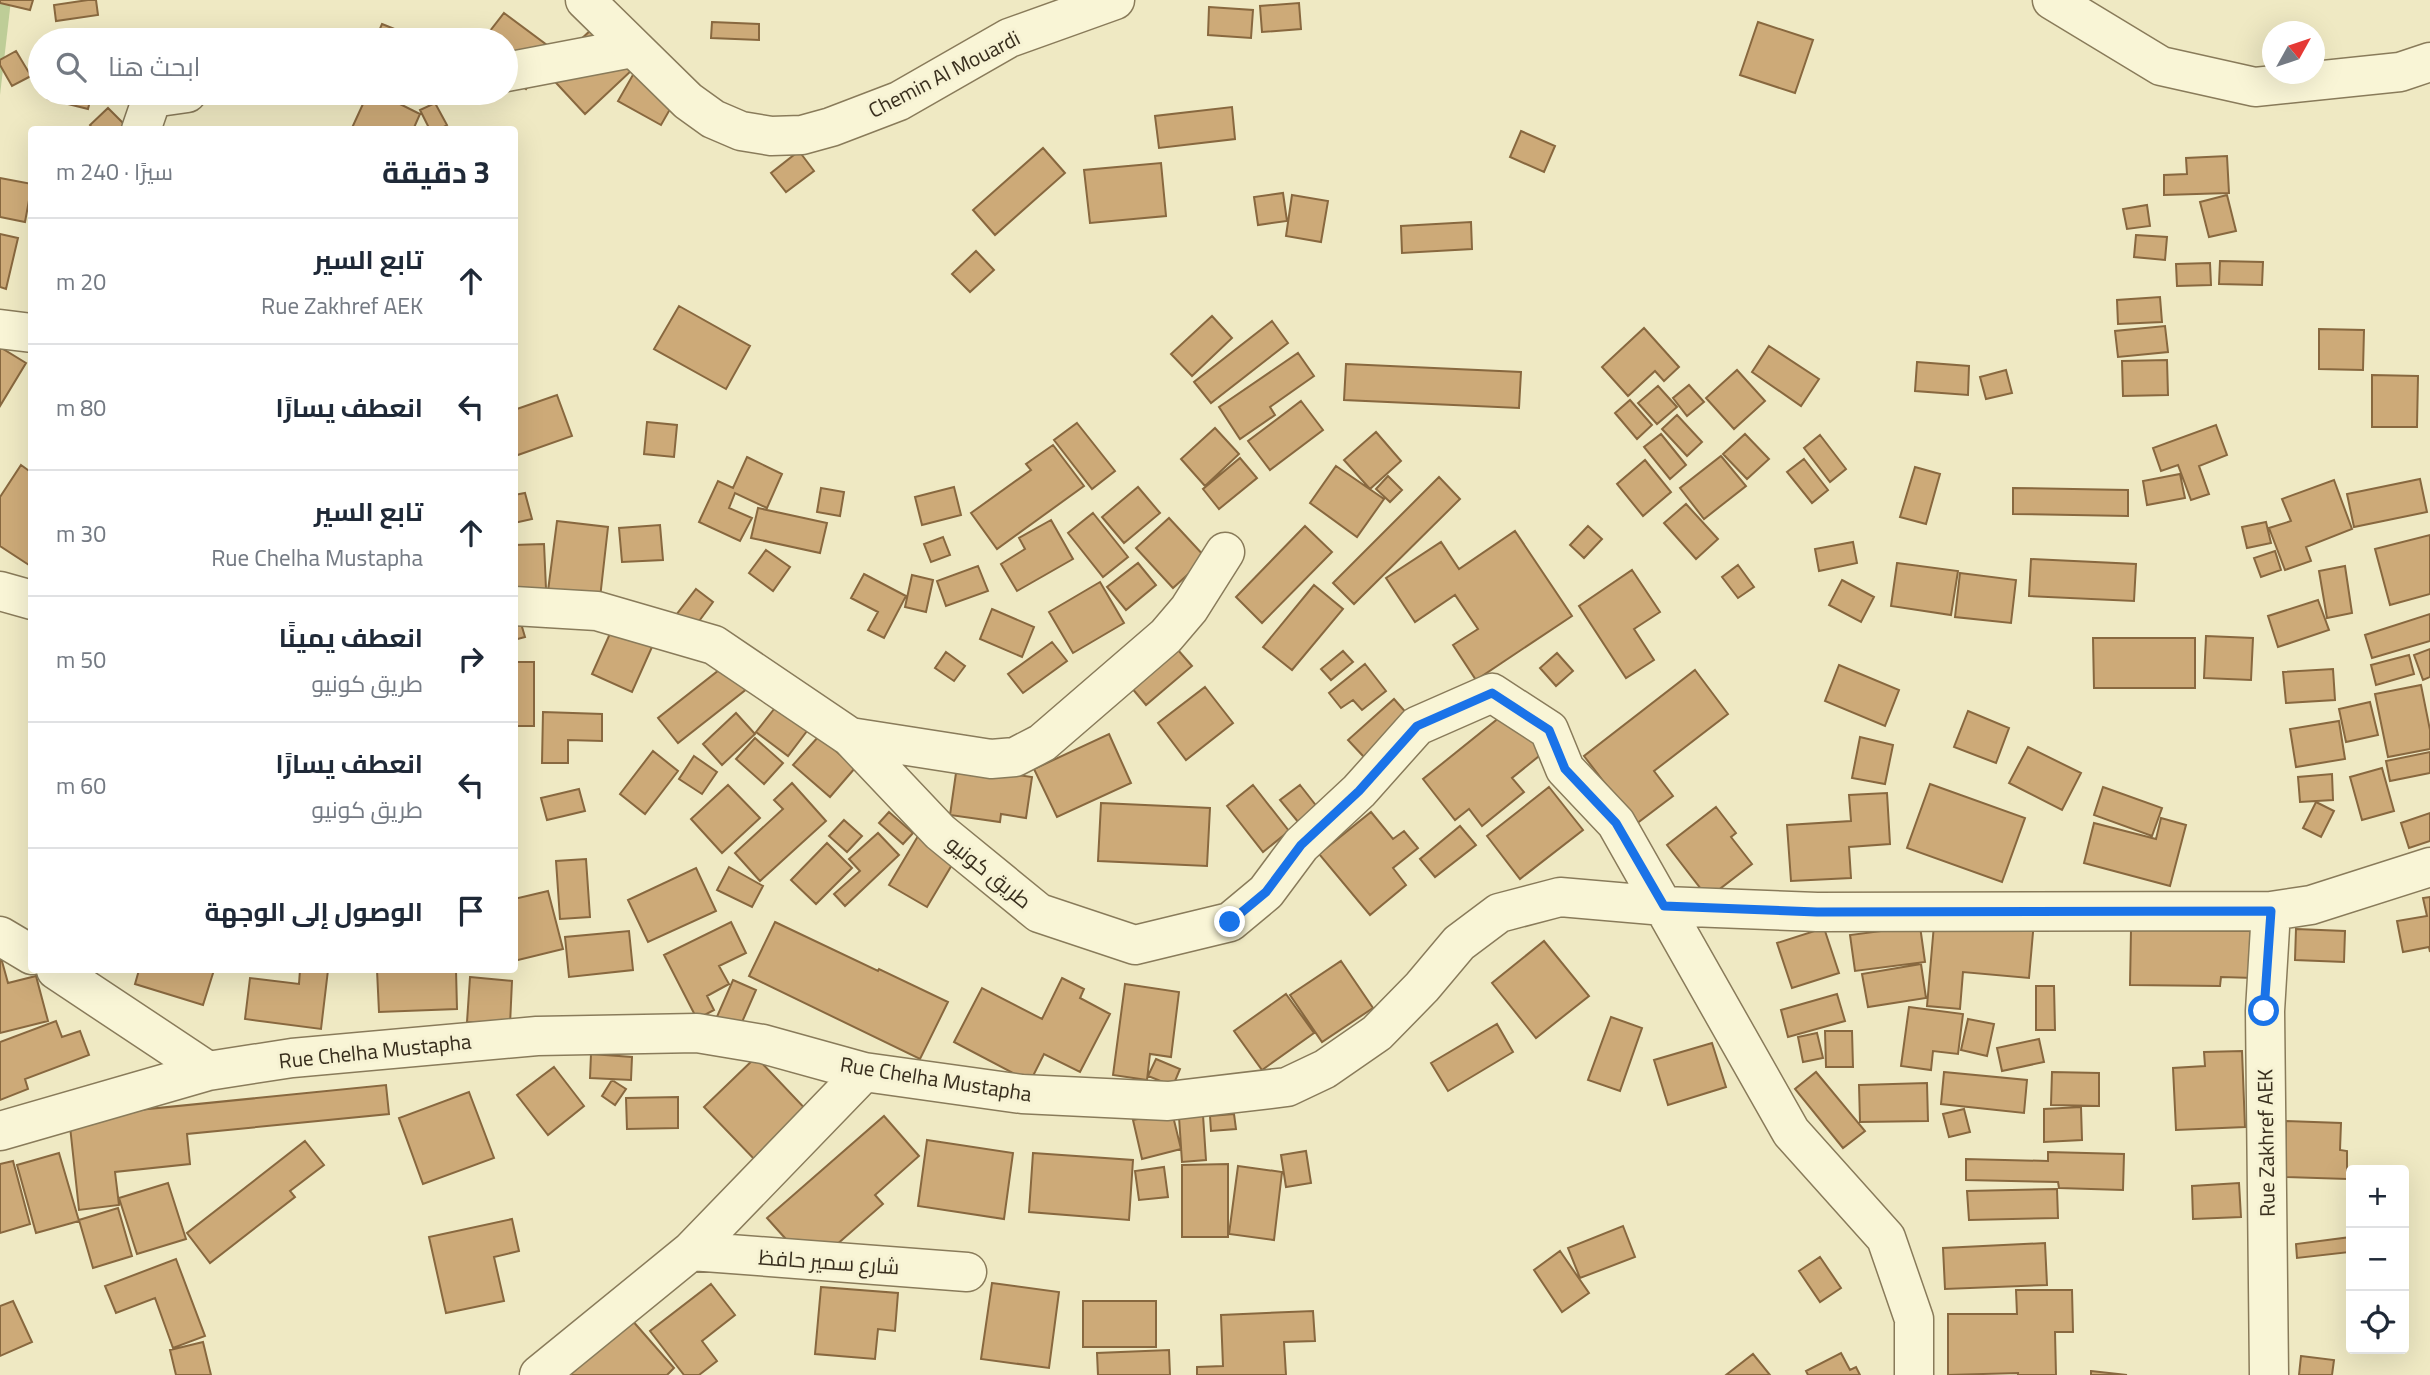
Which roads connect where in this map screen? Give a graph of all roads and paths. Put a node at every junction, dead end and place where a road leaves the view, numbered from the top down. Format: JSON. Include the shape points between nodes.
{"nodes":[{"id":1,"x":584,"y":0,"type":"edge"},
{"id":2,"x":611,"y":0,"type":"edge"},
{"id":3,"x":1115,"y":0,"type":"edge"},
{"id":4,"x":2052,"y":0,"type":"edge"},
{"id":5,"x":632,"y":48,"type":"junction"},
{"id":6,"x":2430,"y":62,"type":"edge"},
{"id":7,"x":518,"y":70,"type":"edge"},
{"id":8,"x":150,"y":105,"type":"edge"},
{"id":9,"x":142,"y":126,"type":"edge"},
{"id":10,"x":0,"y":329,"type":"edge"},
{"id":11,"x":28,"y":332,"type":"edge"},
{"id":12,"x":1225,"y":552,"type":"dead end"},
{"id":13,"x":0,"y":591,"type":"edge"},
{"id":14,"x":28,"y":599,"type":"edge"},
{"id":15,"x":518,"y":606,"type":"edge"},
{"id":16,"x":850,"y":737,"type":"junction"},
{"id":17,"x":2430,"y":867,"type":"edge"},
{"id":18,"x":1664,"y":906,"type":"junction"},
{"id":19,"x":2271,"y":911,"type":"junction"},
{"id":20,"x":0,"y":936,"type":"edge"},
{"id":21,"x":28,"y":953,"type":"edge"},
{"id":22,"x":61,"y":973,"type":"edge"},
{"id":23,"x":208,"y":1071,"type":"junction"},
{"id":24,"x":864,"y":1072,"type":"junction"},
{"id":25,"x":0,"y":1131,"type":"edge"},
{"id":26,"x":691,"y":1251,"type":"junction"},
{"id":27,"x":967,"y":1272,"type":"dead end"},
{"id":28,"x":539,"y":1375,"type":"edge"},
{"id":29,"x":1914,"y":1375,"type":"edge"},
{"id":30,"x":2269,"y":1375,"type":"edge"}],
"edges":[{"from":1,"to":5,"type":"street","name":"Chemin Al Mouardi"},
{"from":2,"to":5,"type":"street"},
{"from":3,"to":5,"type":"street","name":"Chemin Al Mouardi","via":[[1009,38],[899,101],[802,135],[741,131],[713,119]]},
{"from":4,"to":6,"type":"street","via":[[2161,66],[2255,87],[2400,72]]},
{"from":5,"to":7,"type":"street"},
{"from":8,"to":9,"type":"street"},
{"from":10,"to":11,"type":"street"},
{"from":12,"to":16,"type":"street","via":[[1166,636],[1042,743],[1015,757],[991,759]]},
{"from":13,"to":14,"type":"street"},
{"from":15,"to":16,"type":"street","name":"طريق كونيو","via":[[597,611],[714,645]]},
{"from":16,"to":18,"type":"street","name":"طريق كونيو","via":[[940,832],[1039,913],[1135,945],[1230,922],[1266,892],[1301,845],[1359,791],[1417,726],[1492,693],[1549,730],[1565,769],[1616,823]]},
{"from":17,"to":19,"type":"street","name":"Rue Chelha Mustapha","via":[[2311,905]]},
{"from":18,"to":19,"type":"street","name":"Rue Chelha Mustapha","via":[[1817,912]]},
{"from":18,"to":24,"type":"street","name":"Rue Chelha Mustapha","via":[[1560,897],[1499,913],[1459,943],[1377,1033],[1325,1069],[1287,1087],[1168,1101],[1022,1094]]},
{"from":18,"to":29,"type":"street","via":[[1791,1132],[1886,1238],[1914,1319]]},
{"from":19,"to":30,"type":"street","name":"Rue Zakhref AEK","via":[[2264,1011]]},
{"from":20,"to":21,"type":"street"},
{"from":22,"to":23,"type":"street"},
{"from":23,"to":24,"type":"street","name":"Rue Chelha Mustapha","via":[[292,1058],[537,1035],[697,1033],[763,1044]]},
{"from":23,"to":25,"type":"street","name":"Rue Chelha Mustapha"},
{"from":24,"to":26,"type":"street"},
{"from":26,"to":27,"type":"street","name":"شارع سمير حافظ"},
{"from":26,"to":28,"type":"street"}]}
